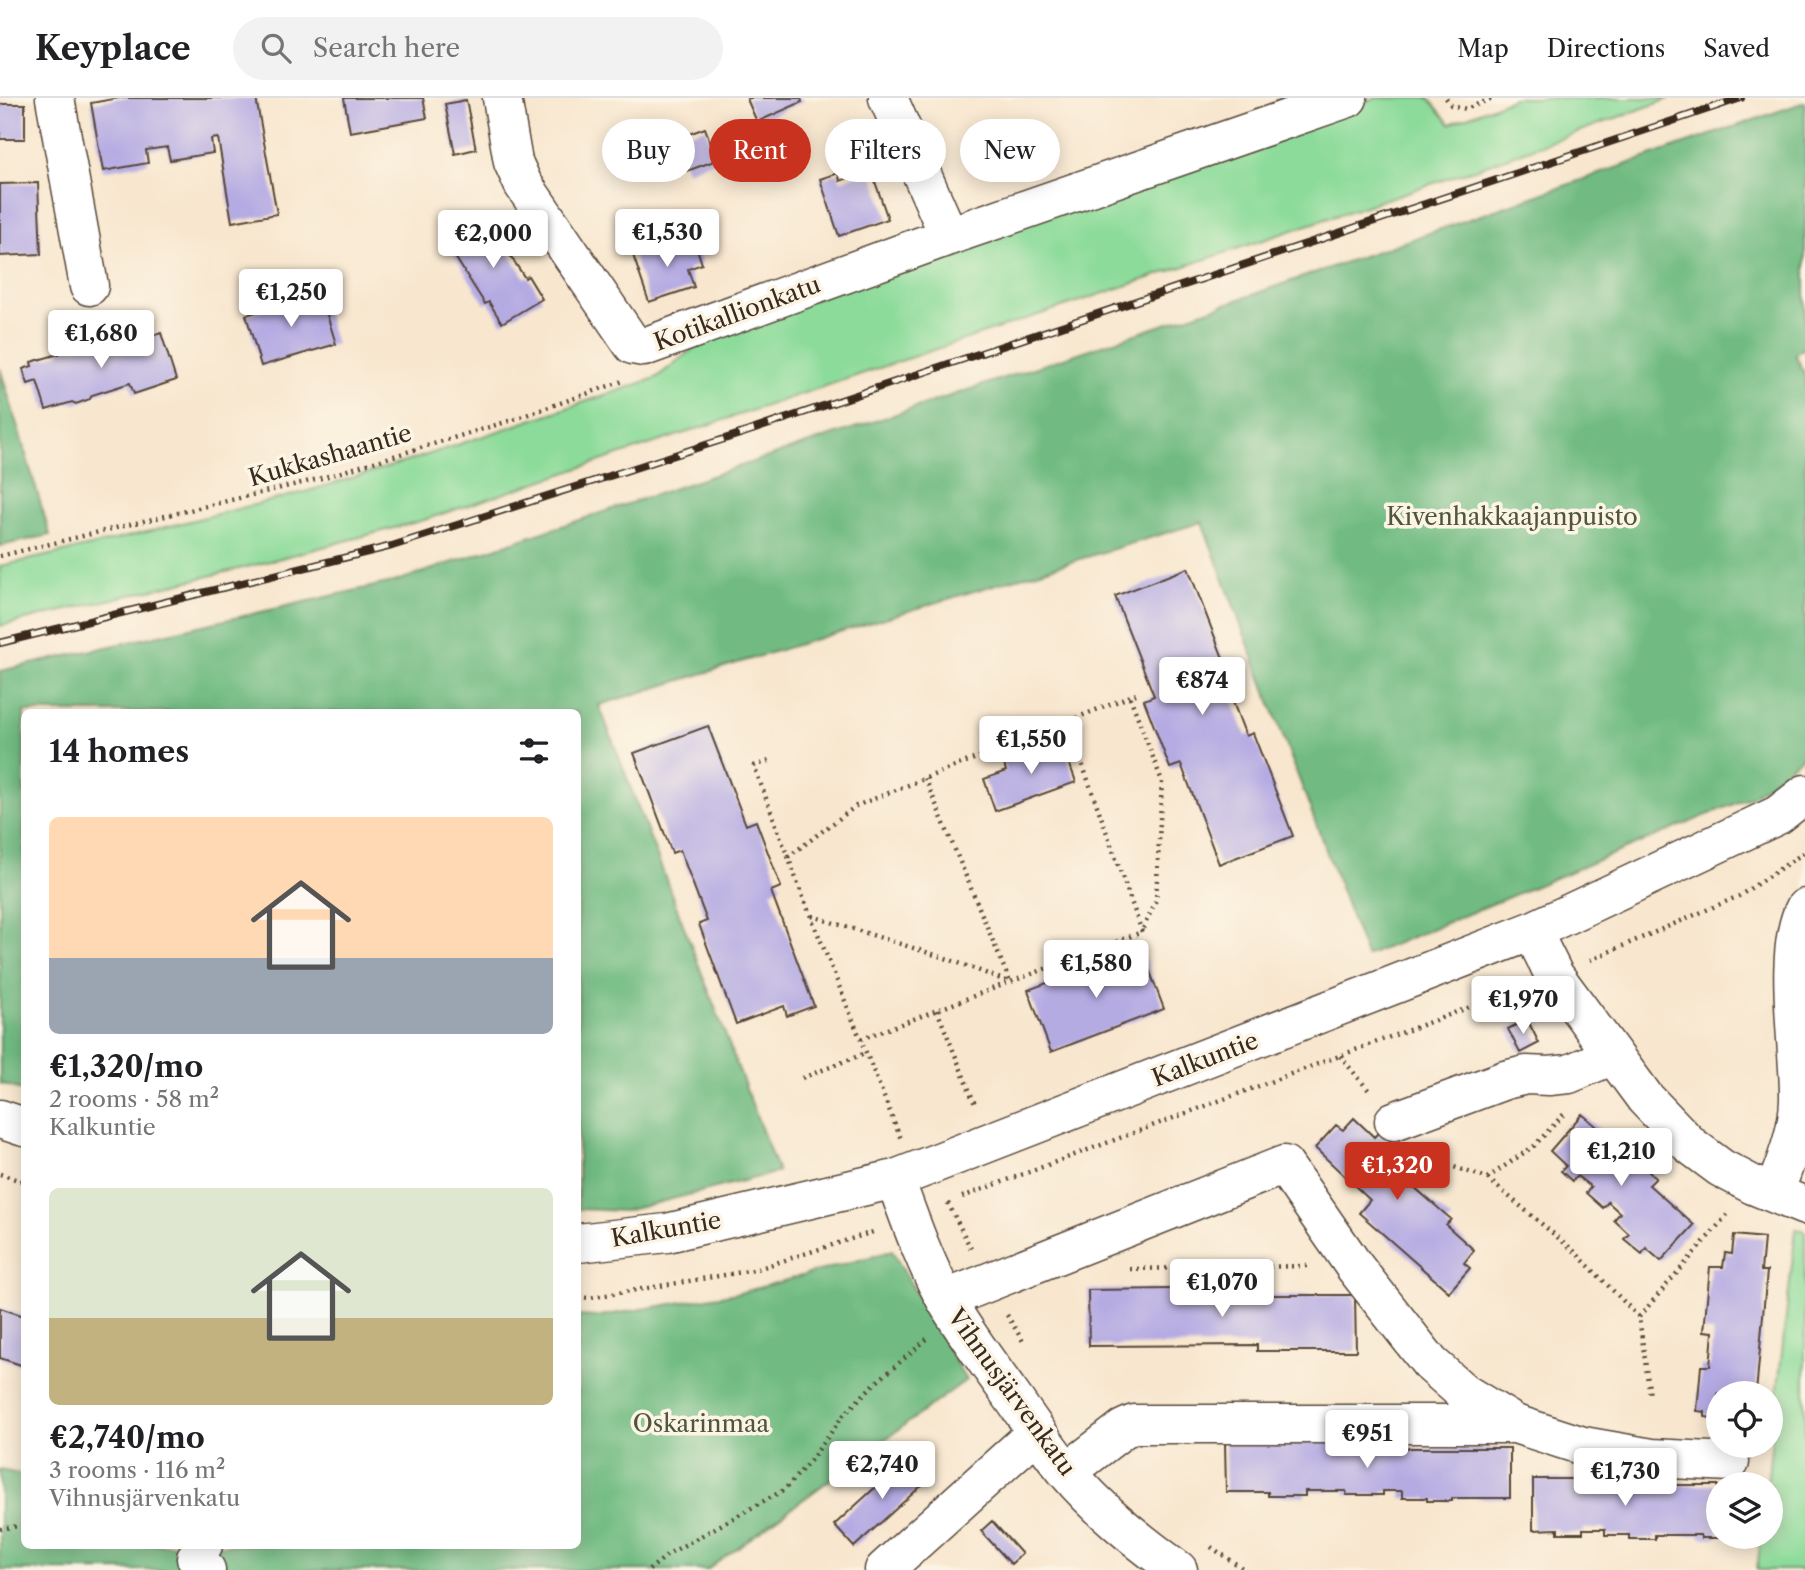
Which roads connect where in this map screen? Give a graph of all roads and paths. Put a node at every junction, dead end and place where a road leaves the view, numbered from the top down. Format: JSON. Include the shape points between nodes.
{"nodes":[{"id":1,"x":55,"y":98,"type":"edge"},
{"id":2,"x":502,"y":98,"type":"edge"},
{"id":3,"x":887,"y":98,"type":"edge"},
{"id":4,"x":1348,"y":98,"type":"edge"},
{"id":5,"x":1446,"y":98,"type":"edge"},
{"id":6,"x":1493,"y":98,"type":"edge"},
{"id":7,"x":949,"y":236,"type":"junction"},
{"id":8,"x":89,"y":286,"type":"dead end"},
{"id":9,"x":644,"y":347,"type":"junction"},
{"id":10,"x":0,"y":556,"type":"edge"},
{"id":11,"x":1136,"y":694,"type":"dead end"},
{"id":12,"x":1130,"y":697,"type":"junction"},
{"id":13,"x":1067,"y":721,"type":"junction"},
{"id":14,"x":769,"y":761,"type":"dead end"},
{"id":15,"x":925,"y":778,"type":"junction"},
{"id":16,"x":1805,"y":794,"type":"edge"},
{"id":17,"x":788,"y":857,"type":"junction"},
{"id":18,"x":1805,"y":908,"type":"edge"},
{"id":19,"x":811,"y":916,"type":"junction"},
{"id":20,"x":1532,"y":931,"type":"junction"},
{"id":21,"x":1142,"y":932,"type":"junction"},
{"id":22,"x":1010,"y":982,"type":"junction"},
{"id":23,"x":937,"y":1010,"type":"junction"},
{"id":24,"x":861,"y":1038,"type":"junction"},
{"id":25,"x":866,"y":1053,"type":"junction"},
{"id":26,"x":1613,"y":1055,"type":"junction"},
{"id":27,"x":1340,"y":1056,"type":"dead end"},
{"id":28,"x":1569,"y":1074,"type":"junction"},
{"id":29,"x":802,"y":1078,"type":"dead end"},
{"id":30,"x":979,"y":1114,"type":"dead end"},
{"id":31,"x":0,"y":1119,"type":"edge"},
{"id":32,"x":1394,"y":1121,"type":"junction"},
{"id":33,"x":21,"y":1126,"type":"edge"},
{"id":34,"x":0,"y":1174,"type":"edge"},
{"id":35,"x":905,"y":1175,"type":"junction"},
{"id":36,"x":1487,"y":1178,"type":"junction"},
{"id":37,"x":21,"y":1181,"type":"edge"},
{"id":38,"x":1777,"y":1195,"type":"edge"},
{"id":39,"x":948,"y":1203,"type":"dead end"},
{"id":40,"x":581,"y":1243,"type":"edge"},
{"id":41,"x":1354,"y":1266,"type":"junction"},
{"id":42,"x":1118,"y":1269,"type":"dead end"},
{"id":43,"x":989,"y":1283,"type":"junction"},
{"id":44,"x":950,"y":1307,"type":"junction"},
{"id":45,"x":1639,"y":1317,"type":"junction"},
{"id":46,"x":1024,"y":1343,"type":"dead end"},
{"id":47,"x":1430,"y":1363,"type":"junction"},
{"id":48,"x":1650,"y":1396,"type":"dead end"},
{"id":49,"x":1433,"y":1424,"type":"junction"},
{"id":50,"x":1515,"y":1424,"type":"junction"},
{"id":51,"x":1037,"y":1432,"type":"junction"},
{"id":52,"x":1730,"y":1462,"type":"dead end"},
{"id":53,"x":1067,"y":1472,"type":"junction"},
{"id":54,"x":21,"y":1526,"type":"edge"},
{"id":55,"x":0,"y":1529,"type":"edge"},
{"id":56,"x":1206,"y":1543,"type":"dead end"},
{"id":57,"x":649,"y":1570,"type":"edge"},
{"id":58,"x":884,"y":1570,"type":"edge"},
{"id":59,"x":1178,"y":1570,"type":"edge"},
{"id":60,"x":1245,"y":1570,"type":"edge"}],
"edges":[{"from":1,"to":8,"type":"street"},
{"from":2,"to":9,"type":"street","name":"Kotikallionkatu","via":[[513,162],[523,184],[633,345]]},
{"from":3,"to":7,"type":"street"},
{"from":4,"to":7,"type":"street","name":"Kotikallionkatu"},
{"from":5,"to":6,"type":"path","via":[[1451,106],[1466,109]]},
{"from":7,"to":9,"type":"street","name":"Kotikallionkatu"},
{"from":9,"to":10,"type":"path","name":"Kukkashaantie","via":[[640,367],[624,381],[509,421],[318,479]]},
{"from":11,"to":12,"type":"path"},
{"from":12,"to":13,"type":"path"},
{"from":12,"to":21,"type":"path","via":[[1162,780],[1156,900]]},
{"from":13,"to":15,"type":"path"},
{"from":13,"to":21,"type":"path"},
{"from":14,"to":17,"type":"path","via":[[754,766]]},
{"from":15,"to":17,"type":"path","via":[[856,806]]},
{"from":15,"to":22,"type":"path"},
{"from":16,"to":20,"type":"street","name":"Kalkuntie","via":[[1778,814]]},
{"from":17,"to":19,"type":"path"},
{"from":18,"to":38,"type":"street","via":[[1794,946],[1797,1127]]},
{"from":19,"to":22,"type":"path"},
{"from":19,"to":24,"type":"path"},
{"from":20,"to":26,"type":"street","via":[[1554,975]]},
{"from":20,"to":35,"type":"street","name":"Kalkuntie"},
{"from":21,"to":22,"type":"path"},
{"from":22,"to":23,"type":"path"},
{"from":23,"to":24,"type":"path"},
{"from":23,"to":30,"type":"path"},
{"from":24,"to":25,"type":"path"},
{"from":25,"to":29,"type":"path"},
{"from":25,"to":35,"type":"path"},
{"from":26,"to":28,"type":"street"},
{"from":26,"to":38,"type":"street","via":[[1645,1098],[1690,1145],[1721,1168]]},
{"from":27,"to":32,"type":"path"},
{"from":28,"to":32,"type":"street","via":[[1505,1080]]},
{"from":28,"to":36,"type":"path","via":[[1573,1094],[1566,1112],[1534,1146]]},
{"from":31,"to":33,"type":"street"},
{"from":32,"to":36,"type":"path","via":[[1436,1161]]},
{"from":34,"to":37,"type":"path"},
{"from":35,"to":40,"type":"street","name":"Kalkuntie","via":[[667,1233]]},
{"from":35,"to":44,"type":"street","name":"Vihnusjärvenkatu","via":[[910,1220]]},
{"from":36,"to":45,"type":"path","via":[[1574,1251]]},
{"from":38,"to":45,"type":"path"},
{"from":39,"to":43,"type":"path"},
{"from":41,"to":42,"type":"path"},
{"from":41,"to":43,"type":"street","via":[[1284,1165]]},
{"from":41,"to":47,"type":"street"},
{"from":43,"to":44,"type":"street"},
{"from":43,"to":46,"type":"path"},
{"from":44,"to":51,"type":"street","name":"Vihnusjärvenkatu"},
{"from":44,"to":57,"type":"path","via":[[844,1416],[784,1490],[670,1553]]},
{"from":45,"to":48,"type":"path"},
{"from":47,"to":49,"type":"street"},
{"from":47,"to":50,"type":"street","via":[[1464,1393]]},
{"from":49,"to":50,"type":"street"},
{"from":49,"to":53,"type":"street","via":[[1134,1424]]},
{"from":50,"to":52,"type":"street","via":[[1583,1446],[1652,1458]]},
{"from":51,"to":53,"type":"street","name":"Vihnusjärvenkatu"},
{"from":51,"to":58,"type":"street"},
{"from":53,"to":59,"type":"street","name":"Vihnusjärvenkatu","via":[[1103,1510]]},
{"from":54,"to":55,"type":"path"},
{"from":56,"to":60,"type":"path"}]}
